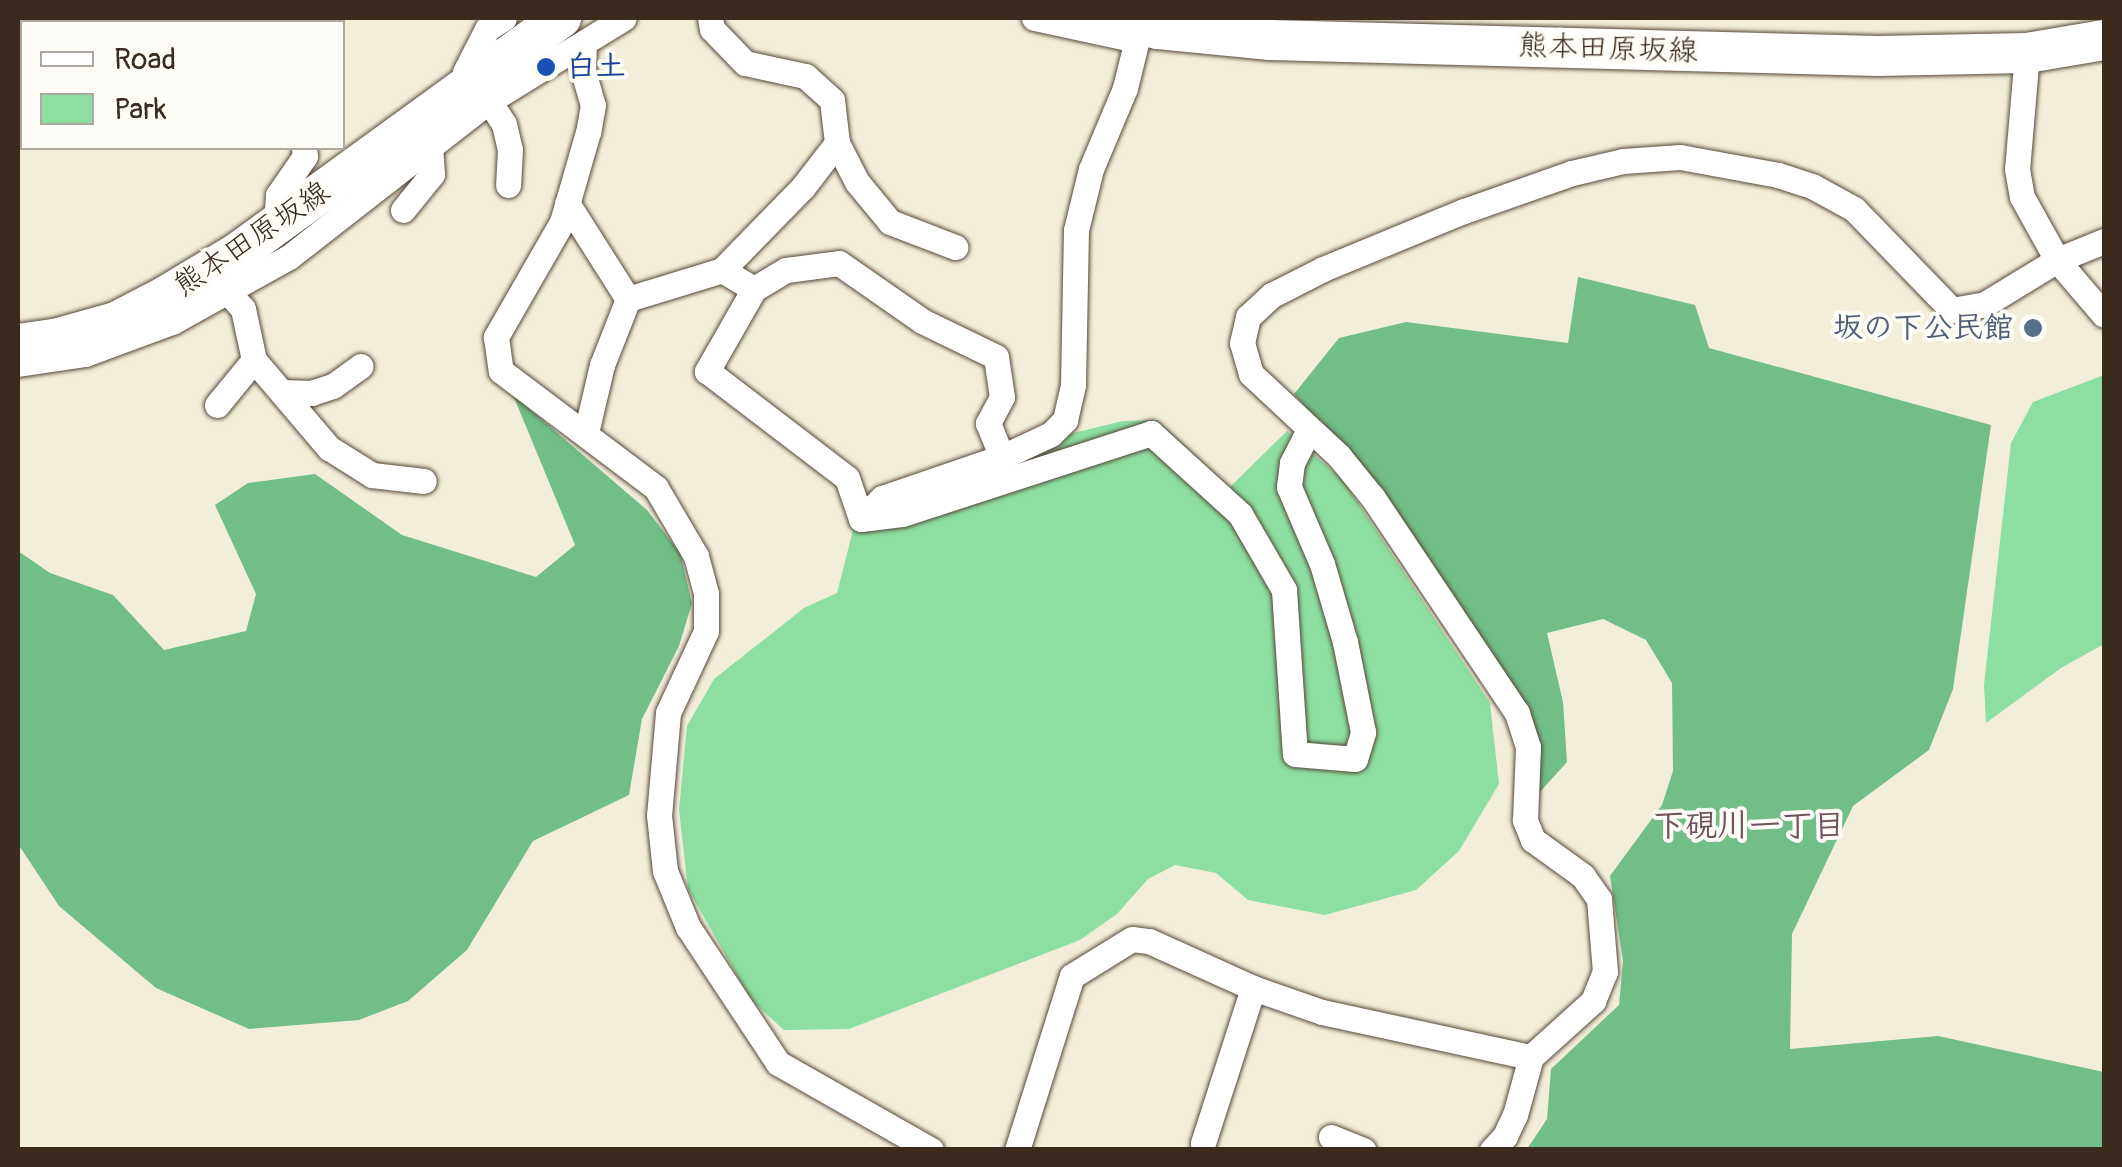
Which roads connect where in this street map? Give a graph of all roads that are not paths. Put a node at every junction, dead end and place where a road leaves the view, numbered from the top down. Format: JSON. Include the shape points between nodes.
{"nodes":[{"id":1,"x":504,"y":18,"type":"edge"},
{"id":2,"x":624,"y":18,"type":"edge"},
{"id":3,"x":710,"y":18,"type":"edge"},
{"id":4,"x":1034,"y":18,"type":"edge"},
{"id":5,"x":1124,"y":28,"type":"edge"},
{"id":6,"x":572,"y":30,"type":"edge"},
{"id":7,"x":2104,"y":40,"type":"edge"},
{"id":8,"x":1188,"y":48,"type":"dead end"},
{"id":9,"x":2027,"y":54,"type":"junction"},
{"id":10,"x":485,"y":79,"type":"junction"},
{"id":11,"x":837,"y":143,"type":"junction"},
{"id":12,"x":430,"y":147,"type":"junction"},
{"id":13,"x":304,"y":150,"type":"edge"},
{"id":14,"x":508,"y":185,"type":"dead end"},
{"id":15,"x":567,"y":202,"type":"junction"},
{"id":16,"x":277,"y":210,"type":"junction"},
{"id":17,"x":403,"y":210,"type":"dead end"},
{"id":18,"x":2104,"y":241,"type":"edge"},
{"id":19,"x":955,"y":247,"type":"dead end"},
{"id":20,"x":2057,"y":260,"type":"junction"},
{"id":21,"x":722,"y":270,"type":"junction"},
{"id":22,"x":226,"y":290,"type":"junction"},
{"id":23,"x":754,"y":290,"type":"junction"},
{"id":24,"x":628,"y":299,"type":"junction"},
{"id":25,"x":2104,"y":314,"type":"edge"},
{"id":26,"x":18,"y":329,"type":"edge"},
{"id":27,"x":18,"y":344,"type":"edge"},
{"id":28,"x":254,"y":360,"type":"junction"},
{"id":29,"x":18,"y":364,"type":"edge"},
{"id":30,"x":361,"y":366,"type":"dead end"},
{"id":31,"x":282,"y":392,"type":"junction"},
{"id":32,"x":217,"y":405,"type":"dead end"},
{"id":33,"x":1309,"y":430,"type":"junction"},
{"id":34,"x":586,"y":433,"type":"junction"},
{"id":35,"x":1002,"y":457,"type":"junction"},
{"id":36,"x":424,"y":481,"type":"dead end"},
{"id":37,"x":861,"y":519,"type":"junction"},
{"id":38,"x":1252,"y":988,"type":"junction"},
{"id":39,"x":1530,"y":1057,"type":"junction"},
{"id":40,"x":1331,"y":1137,"type":"dead end"},
{"id":41,"x":1203,"y":1143,"type":"dead end"},
{"id":42,"x":932,"y":1150,"type":"edge"},
{"id":43,"x":1017,"y":1150,"type":"edge"},
{"id":44,"x":1364,"y":1150,"type":"edge"},
{"id":45,"x":1492,"y":1150,"type":"edge"}],
"edges":[{"from":1,"to":10,"type":"street","via":[[487,29]]},
{"from":2,"to":6,"type":"street"},
{"from":3,"to":11,"type":"street","via":[[712,29],[745,63],[805,76],[832,100]]},
{"from":4,"to":5,"type":"street"},
{"from":5,"to":8,"type":"street"},
{"from":5,"to":9,"type":"main road","name":"熊本田原坂線","via":[[1270,40]]},
{"from":5,"to":35,"type":"street","via":[[1124,88],[1091,169],[1076,230],[1073,385],[1065,420]]},
{"from":6,"to":10,"type":"main road","name":"熊本田原坂線"},
{"from":6,"to":15,"type":"street","via":[[594,105]]},
{"from":7,"to":9,"type":"main road","name":"熊本田原坂線"},
{"from":9,"to":20,"type":"street","via":[[2017,170],[2022,197]]},
{"from":10,"to":12,"type":"street"},
{"from":10,"to":14,"type":"street","via":[[510,150]]},
{"from":10,"to":16,"type":"street"},
{"from":10,"to":27,"type":"main road","name":"熊本田原坂線","via":[[166,296],[116,322]]},
{"from":11,"to":19,"type":"street","via":[[857,182],[890,222]]},
{"from":11,"to":21,"type":"street"},
{"from":12,"to":17,"type":"street","via":[[432,174]]},
{"from":12,"to":22,"type":"street","via":[[288,257]]},
{"from":13,"to":16,"type":"street","via":[[278,195]]},
{"from":15,"to":24,"type":"street"},
{"from":15,"to":34,"type":"street","via":[[496,337],[497,355],[500,371]]},
{"from":16,"to":26,"type":"street","via":[[173,280],[72,320]]},
{"from":18,"to":20,"type":"street"},
{"from":20,"to":25,"type":"street"},
{"from":20,"to":33,"type":"street","via":[[1985,304],[1952,310],[1854,209],[1812,186],[1680,158],[1623,161],[1464,212],[1272,295],[1248,317],[1242,343],[1251,374]]},
{"from":21,"to":23,"type":"street"},
{"from":21,"to":24,"type":"street"},
{"from":22,"to":28,"type":"street","via":[[243,310]]},
{"from":22,"to":29,"type":"street","via":[[125,342]]},
{"from":23,"to":35,"type":"street","via":[[786,270],[839,263],[922,321],[996,357],[1002,398],[988,424]]},
{"from":23,"to":37,"type":"street","via":[[707,371],[847,478]]},
{"from":24,"to":34,"type":"street","via":[[602,365]]},
{"from":28,"to":31,"type":"street"},
{"from":28,"to":32,"type":"street"},
{"from":30,"to":31,"type":"street","via":[[334,386]]},
{"from":31,"to":36,"type":"street","via":[[329,448],[372,475]]},
{"from":33,"to":37,"type":"street","via":[[1292,463],[1289,487],[1322,564],[1344,642],[1363,732],[1355,759],[1295,754],[1284,590],[1240,514],[1151,434],[902,514]]},
{"from":33,"to":39,"type":"street","via":[[1373,498],[1517,713],[1528,746],[1525,820],[1533,840],[1583,876],[1599,899],[1606,972],[1594,1001]]},
{"from":34,"to":42,"type":"street","via":[[656,488],[696,556],[706,594],[706,631],[668,713],[662,762],[665,871],[688,927],[778,1063]]},
{"from":35,"to":37,"type":"street","via":[[882,498]]},
{"from":38,"to":39,"type":"street","via":[[1322,1012]]},
{"from":38,"to":41,"type":"street"},
{"from":38,"to":43,"type":"street","via":[[1132,938],[1072,976]]},
{"from":39,"to":45,"type":"street","via":[[1506,1136]]},
{"from":40,"to":44,"type":"street"}]}
